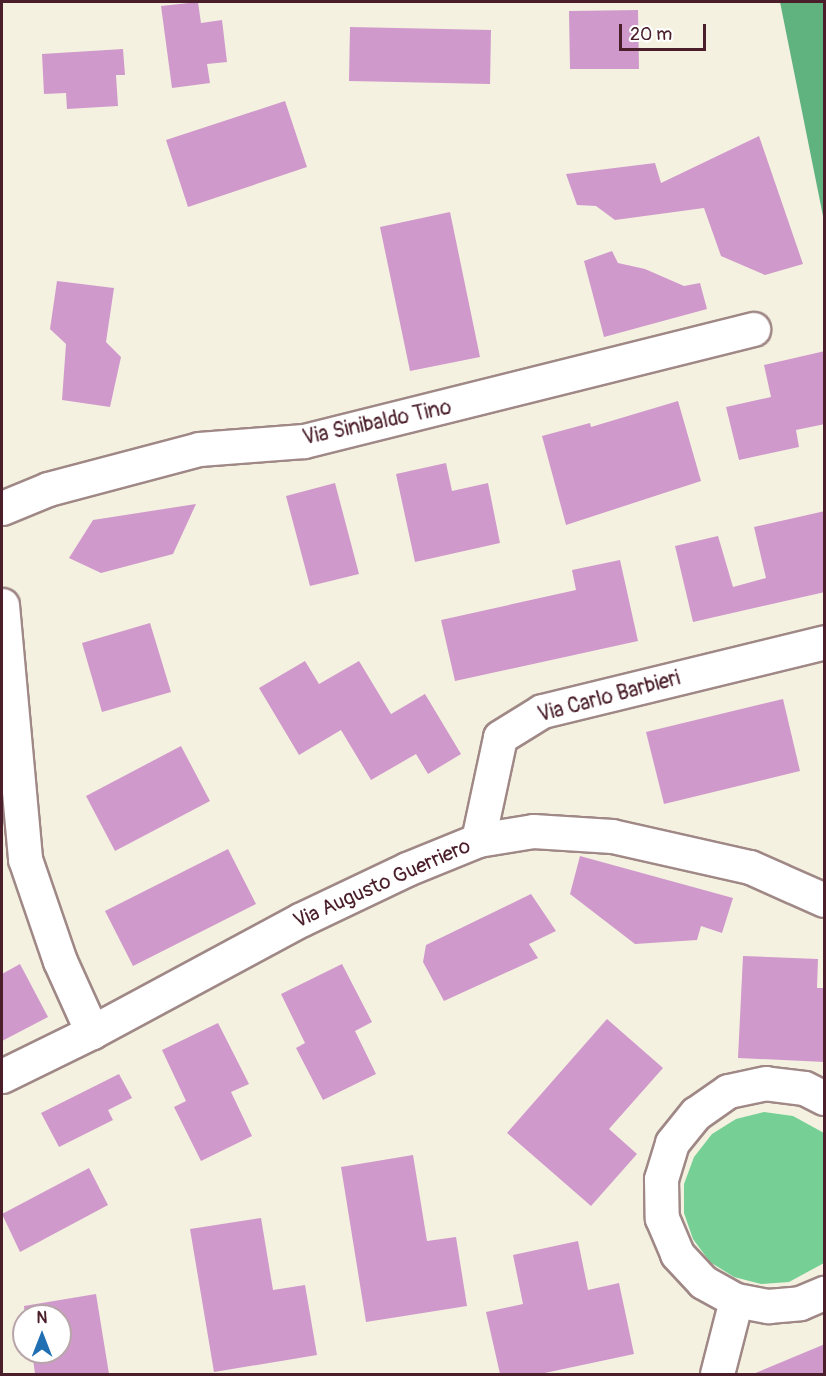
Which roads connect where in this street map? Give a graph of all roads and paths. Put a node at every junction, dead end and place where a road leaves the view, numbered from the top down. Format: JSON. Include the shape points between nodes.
{"nodes":[{"id":1,"x":753,"y":329,"type":"dead end"},
{"id":2,"x":2,"y":508,"type":"edge"},
{"id":3,"x":2,"y":605,"type":"edge"},
{"id":4,"x":825,"y":642,"type":"edge"},
{"id":5,"x":478,"y":840,"type":"junction"},
{"id":6,"x":825,"y":900,"type":"edge"},
{"id":7,"x":92,"y":1032,"type":"junction"},
{"id":8,"x":2,"y":1076,"type":"edge"},
{"id":9,"x":825,"y":1098,"type":"edge"},
{"id":10,"x":825,"y":1293,"type":"edge"},
{"id":11,"x":736,"y":1300,"type":"junction"},
{"id":12,"x":717,"y":1374,"type":"edge"}],
"edges":[{"from":1,"to":2,"type":"street","name":"Via Sinibaldo Tino","via":[[304,441],[199,449],[48,489]]},
{"from":3,"to":7,"type":"street","via":[[25,859],[60,961]]},
{"from":4,"to":5,"type":"street","name":"Via Carlo Barbieri","via":[[542,711],[501,736]]},
{"from":5,"to":6,"type":"street","name":"Via Augusto Guerriero","via":[[534,831],[612,836],[750,867]]},
{"from":5,"to":7,"type":"street","name":"Via Augusto Guerriero","via":[[300,920]]},
{"from":7,"to":8,"type":"street","name":"Via Augusto Guerriero"},
{"from":9,"to":11,"type":"street","via":[[804,1088],[766,1083],[728,1092],[696,1113],[672,1143],[661,1179],[666,1227],[677,1254],[703,1282]]},
{"from":10,"to":11,"type":"street","via":[[801,1303],[768,1306]]},
{"from":11,"to":12,"type":"street"}]}
